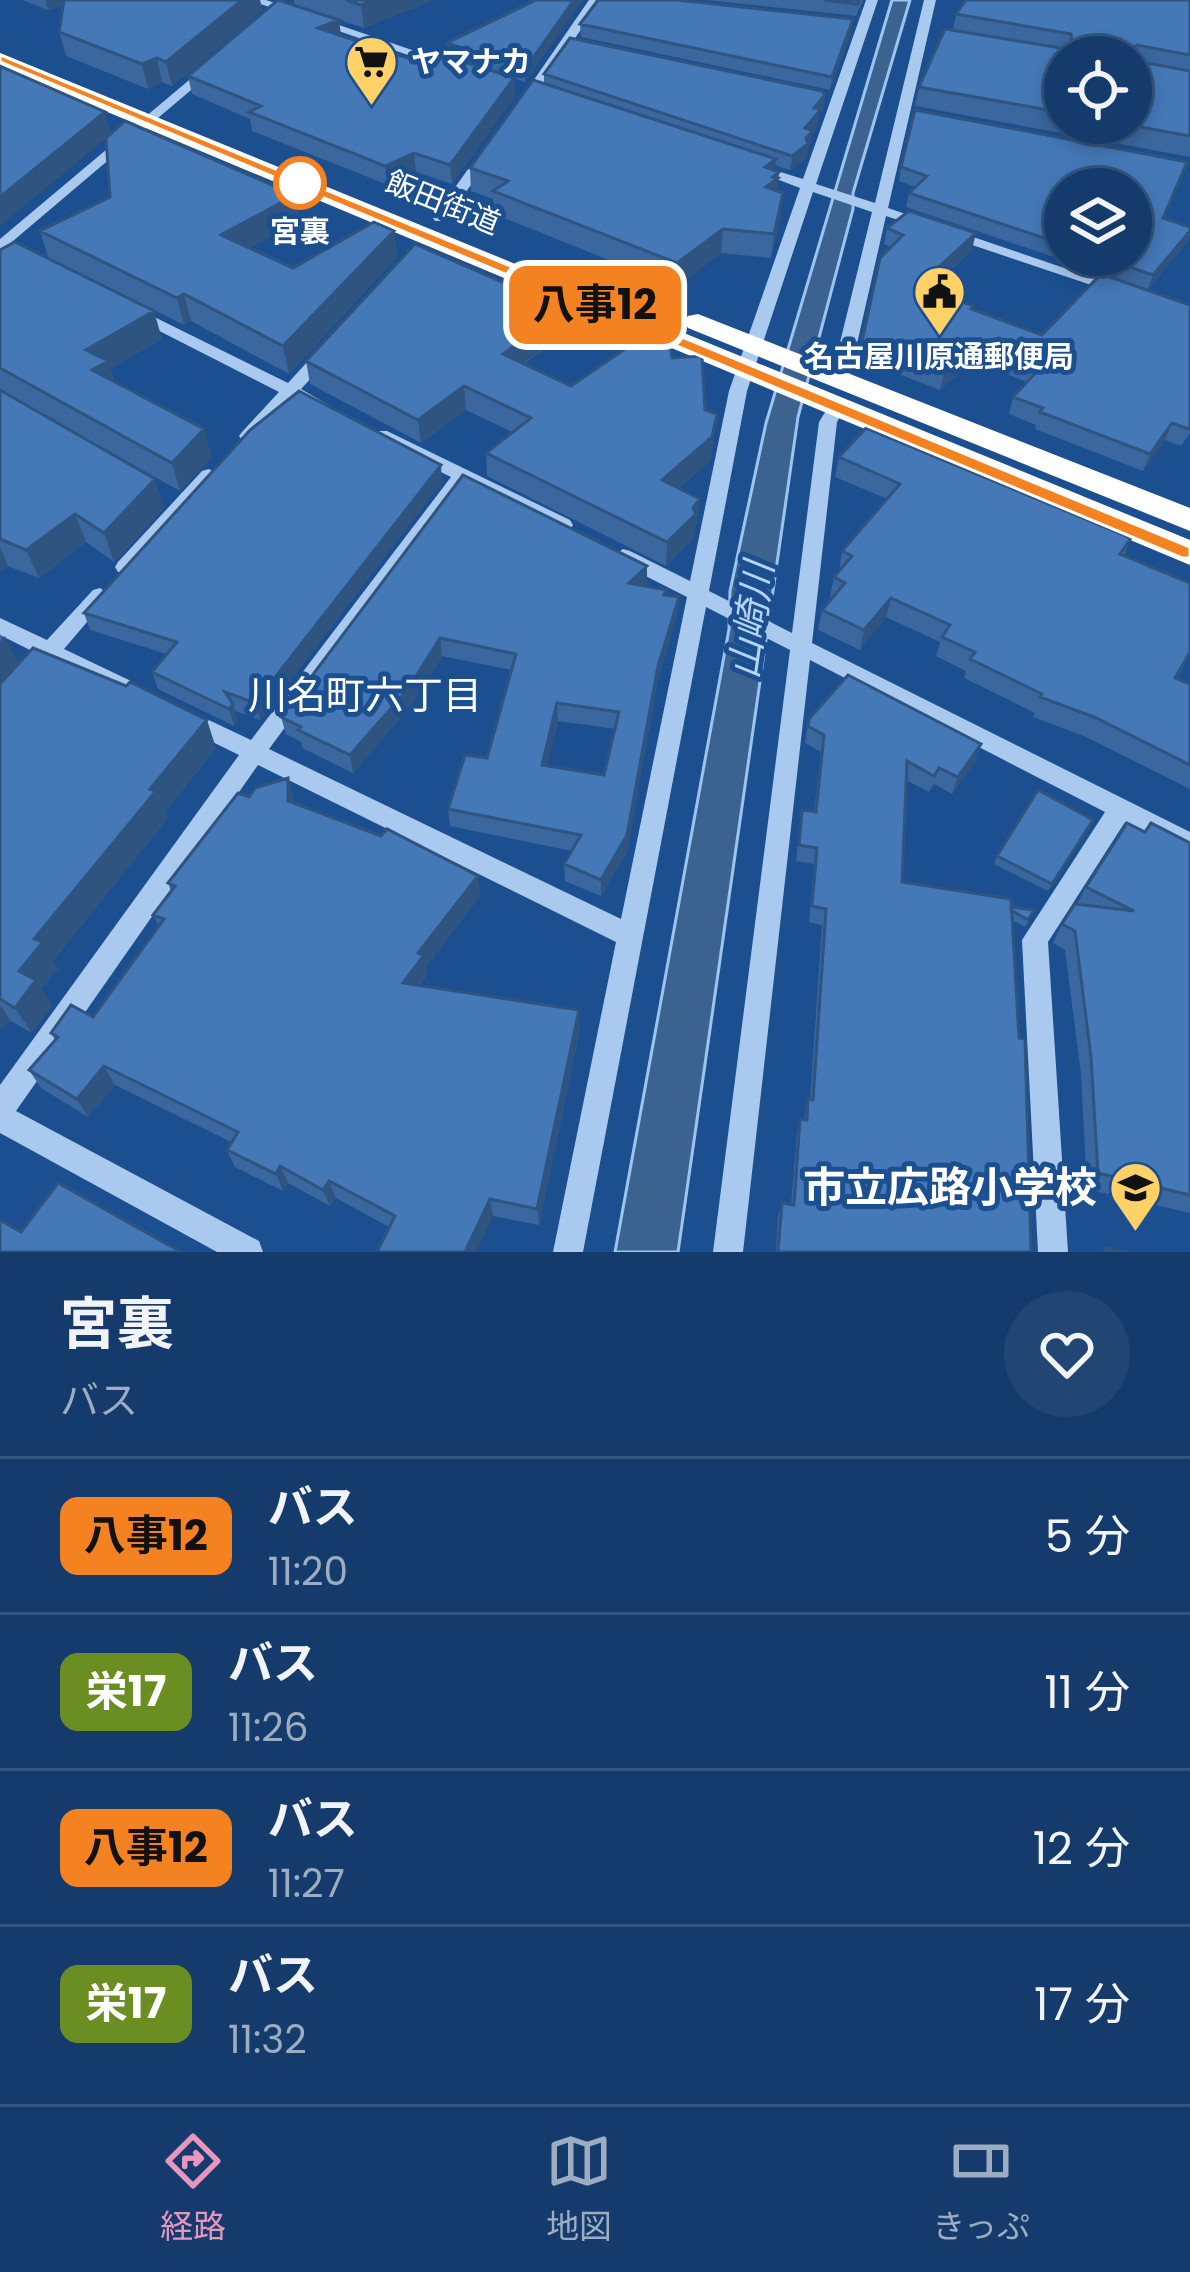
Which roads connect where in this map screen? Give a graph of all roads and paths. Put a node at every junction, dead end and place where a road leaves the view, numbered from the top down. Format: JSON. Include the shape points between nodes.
{"nodes":[{"id":1,"x":255,"y":0,"type":"edge"},
{"id":2,"x":595,"y":0,"type":"edge"},
{"id":3,"x":872,"y":0,"type":"edge"},
{"id":4,"x":930,"y":0,"type":"edge"},
{"id":5,"x":283,"y":4,"type":"edge"},
{"id":6,"x":262,"y":22,"type":"edge"},
{"id":7,"x":921,"y":35,"type":"junction"},
{"id":8,"x":942,"y":39,"type":"edge"},
{"id":9,"x":0,"y":40,"type":"edge"},
{"id":10,"x":566,"y":42,"type":"junction"},
{"id":11,"x":589,"y":46,"type":"edge"},
{"id":12,"x":230,"y":50,"type":"edge"},
{"id":13,"x":0,"y":59,"type":"edge"},
{"id":14,"x":447,"y":64,"type":"edge"},
{"id":15,"x":510,"y":85,"type":"edge"},
{"id":16,"x":531,"y":92,"type":"junction"},
{"id":17,"x":815,"y":95,"type":"edge"},
{"id":18,"x":553,"y":99,"type":"edge"},
{"id":19,"x":838,"y":100,"type":"junction"},
{"id":20,"x":518,"y":110,"type":"edge"},
{"id":21,"x":902,"y":113,"type":"junction"},
{"id":22,"x":158,"y":114,"type":"junction"},
{"id":23,"x":925,"y":117,"type":"edge"},
{"id":24,"x":492,"y":146,"type":"edge"},
{"id":25,"x":746,"y":164,"type":"edge"},
{"id":26,"x":810,"y":186,"type":"junction"},
{"id":27,"x":878,"y":208,"type":"junction"},
{"id":28,"x":428,"y":236,"type":"junction"},
{"id":29,"x":1,"y":246,"type":"edge"},
{"id":30,"x":23,"y":256,"type":"edge"},
{"id":31,"x":1145,"y":298,"type":"edge"},
{"id":32,"x":126,"y":308,"type":"edge"},
{"id":33,"x":340,"y":336,"type":"edge"},
{"id":34,"x":754,"y":357,"type":"junction"},
{"id":35,"x":831,"y":389,"type":"junction"},
{"id":36,"x":290,"y":392,"type":"junction"},
{"id":37,"x":334,"y":412,"type":"edge"},
{"id":38,"x":355,"y":422,"type":"edge"},
{"id":39,"x":463,"y":474,"type":"junction"},
{"id":40,"x":161,"y":493,"type":"edge"},
{"id":41,"x":181,"y":505,"type":"junction"},
{"id":42,"x":1190,"y":520,"type":"edge"},
{"id":43,"x":1190,"y":553,"type":"edge"},
{"id":44,"x":701,"y":596,"type":"junction"},
{"id":45,"x":0,"y":626,"type":"edge"},
{"id":46,"x":801,"y":645,"type":"junction"},
{"id":47,"x":50,"y":651,"type":"junction"},
{"id":48,"x":25,"y":678,"type":"edge"},
{"id":49,"x":254,"y":753,"type":"junction"},
{"id":50,"x":1121,"y":808,"type":"junction"},
{"id":51,"x":1190,"y":844,"type":"edge"},
{"id":52,"x":630,"y":936,"type":"junction"},
{"id":53,"x":0,"y":1113,"type":"edge"},
{"id":54,"x":248,"y":1252,"type":"edge"},
{"id":55,"x":568,"y":1252,"type":"edge"},
{"id":56,"x":728,"y":1252,"type":"edge"},
{"id":57,"x":1053,"y":1252,"type":"edge"}],
"edges":[{"from":1,"to":5,"type":"street"},
{"from":2,"to":10,"type":"street"},
{"from":3,"to":19,"type":"street","via":[[852,24]]},
{"from":4,"to":7,"type":"street"},
{"from":5,"to":6,"type":"street"},
{"from":5,"to":14,"type":"street"},
{"from":7,"to":8,"type":"street"},
{"from":7,"to":21,"type":"street"},
{"from":9,"to":22,"type":"highway","name":"飯田街道"},
{"from":10,"to":11,"type":"street"},
{"from":10,"to":16,"type":"street"},
{"from":12,"to":22,"type":"street"},
{"from":13,"to":22,"type":"highway","name":"飯田街道"},
{"from":15,"to":16,"type":"street"},
{"from":16,"to":18,"type":"street"},
{"from":16,"to":20,"type":"street"},
{"from":17,"to":19,"type":"street"},
{"from":19,"to":26,"type":"street"},
{"from":21,"to":23,"type":"street"},
{"from":21,"to":27,"type":"street"},
{"from":22,"to":28,"type":"highway","name":"飯田街道"},
{"from":22,"to":29,"type":"street"},
{"from":24,"to":28,"type":"street"},
{"from":25,"to":26,"type":"street"},
{"from":26,"to":27,"type":"street"},
{"from":26,"to":34,"type":"street"},
{"from":27,"to":31,"type":"street"},
{"from":27,"to":35,"type":"street"},
{"from":28,"to":34,"type":"highway","name":"飯田街道"},
{"from":29,"to":30,"type":"street"},
{"from":32,"to":36,"type":"street"},
{"from":33,"to":36,"type":"street"},
{"from":34,"to":35,"type":"highway","name":"飯田街道"},
{"from":34,"to":44,"type":"street"},
{"from":35,"to":42,"type":"highway","name":"飯田街道"},
{"from":35,"to":43,"type":"highway","name":"飯田街道"},
{"from":35,"to":46,"type":"street"},
{"from":36,"to":37,"type":"street"},
{"from":36,"to":41,"type":"street"},
{"from":38,"to":39,"type":"street"},
{"from":39,"to":44,"type":"street"},
{"from":39,"to":49,"type":"street"},
{"from":40,"to":41,"type":"street"},
{"from":41,"to":47,"type":"street"},
{"from":44,"to":46,"type":"street"},
{"from":44,"to":52,"type":"street"},
{"from":45,"to":47,"type":"street"},
{"from":46,"to":50,"type":"street"},
{"from":46,"to":56,"type":"street"},
{"from":47,"to":48,"type":"street"},
{"from":47,"to":49,"type":"street"},
{"from":49,"to":52,"type":"street"},
{"from":49,"to":53,"type":"street"},
{"from":50,"to":51,"type":"street"},
{"from":50,"to":57,"type":"street","via":[[1035,940]]},
{"from":52,"to":55,"type":"street"},
{"from":53,"to":54,"type":"street"}]}
